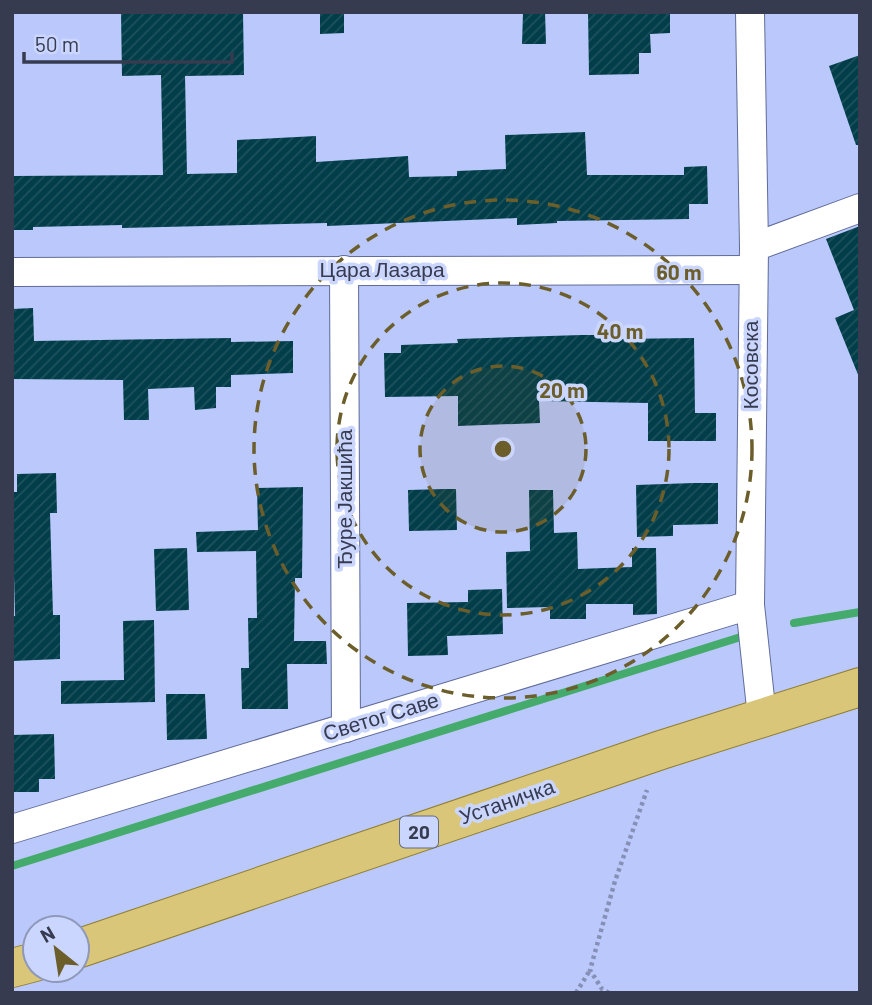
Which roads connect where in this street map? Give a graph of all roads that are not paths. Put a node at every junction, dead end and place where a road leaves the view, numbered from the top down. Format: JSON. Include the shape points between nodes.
{"nodes":[{"id":1,"x":750,"y":12,"type":"edge"},
{"id":2,"x":860,"y":208,"type":"edge"},
{"id":3,"x":753,"y":259,"type":"junction"},
{"id":4,"x":344,"y":270,"type":"junction"},
{"id":5,"x":12,"y":272,"type":"edge"},
{"id":6,"x":750,"y":605,"type":"junction"},
{"id":7,"x":860,"y":687,"type":"edge"},
{"id":8,"x":762,"y":718,"type":"junction"},
{"id":9,"x":346,"y":728,"type":"junction"},
{"id":10,"x":12,"y":829,"type":"edge"},
{"id":11,"x":91,"y":944,"type":"edge"}],
"edges":[{"from":1,"to":3,"type":"street","name":"Косовска"},
{"from":2,"to":3,"type":"street"},
{"from":3,"to":4,"type":"street","name":"Цара Лазара"},
{"from":3,"to":6,"type":"street","name":"Косовска"},
{"from":4,"to":5,"type":"street","name":"Цара Лазара"},
{"from":4,"to":9,"type":"street","name":"Ђуре Јакшића"},
{"from":6,"to":8,"type":"street","name":"Косовска"},
{"from":6,"to":9,"type":"street","name":"Светог Саве"},
{"from":7,"to":8,"type":"main road","name":"Устаничка","number":"20"},
{"from":8,"to":11,"type":"main road","name":"Устаничка","number":"20"},
{"from":9,"to":10,"type":"street","name":"Светог Саве"}]}
